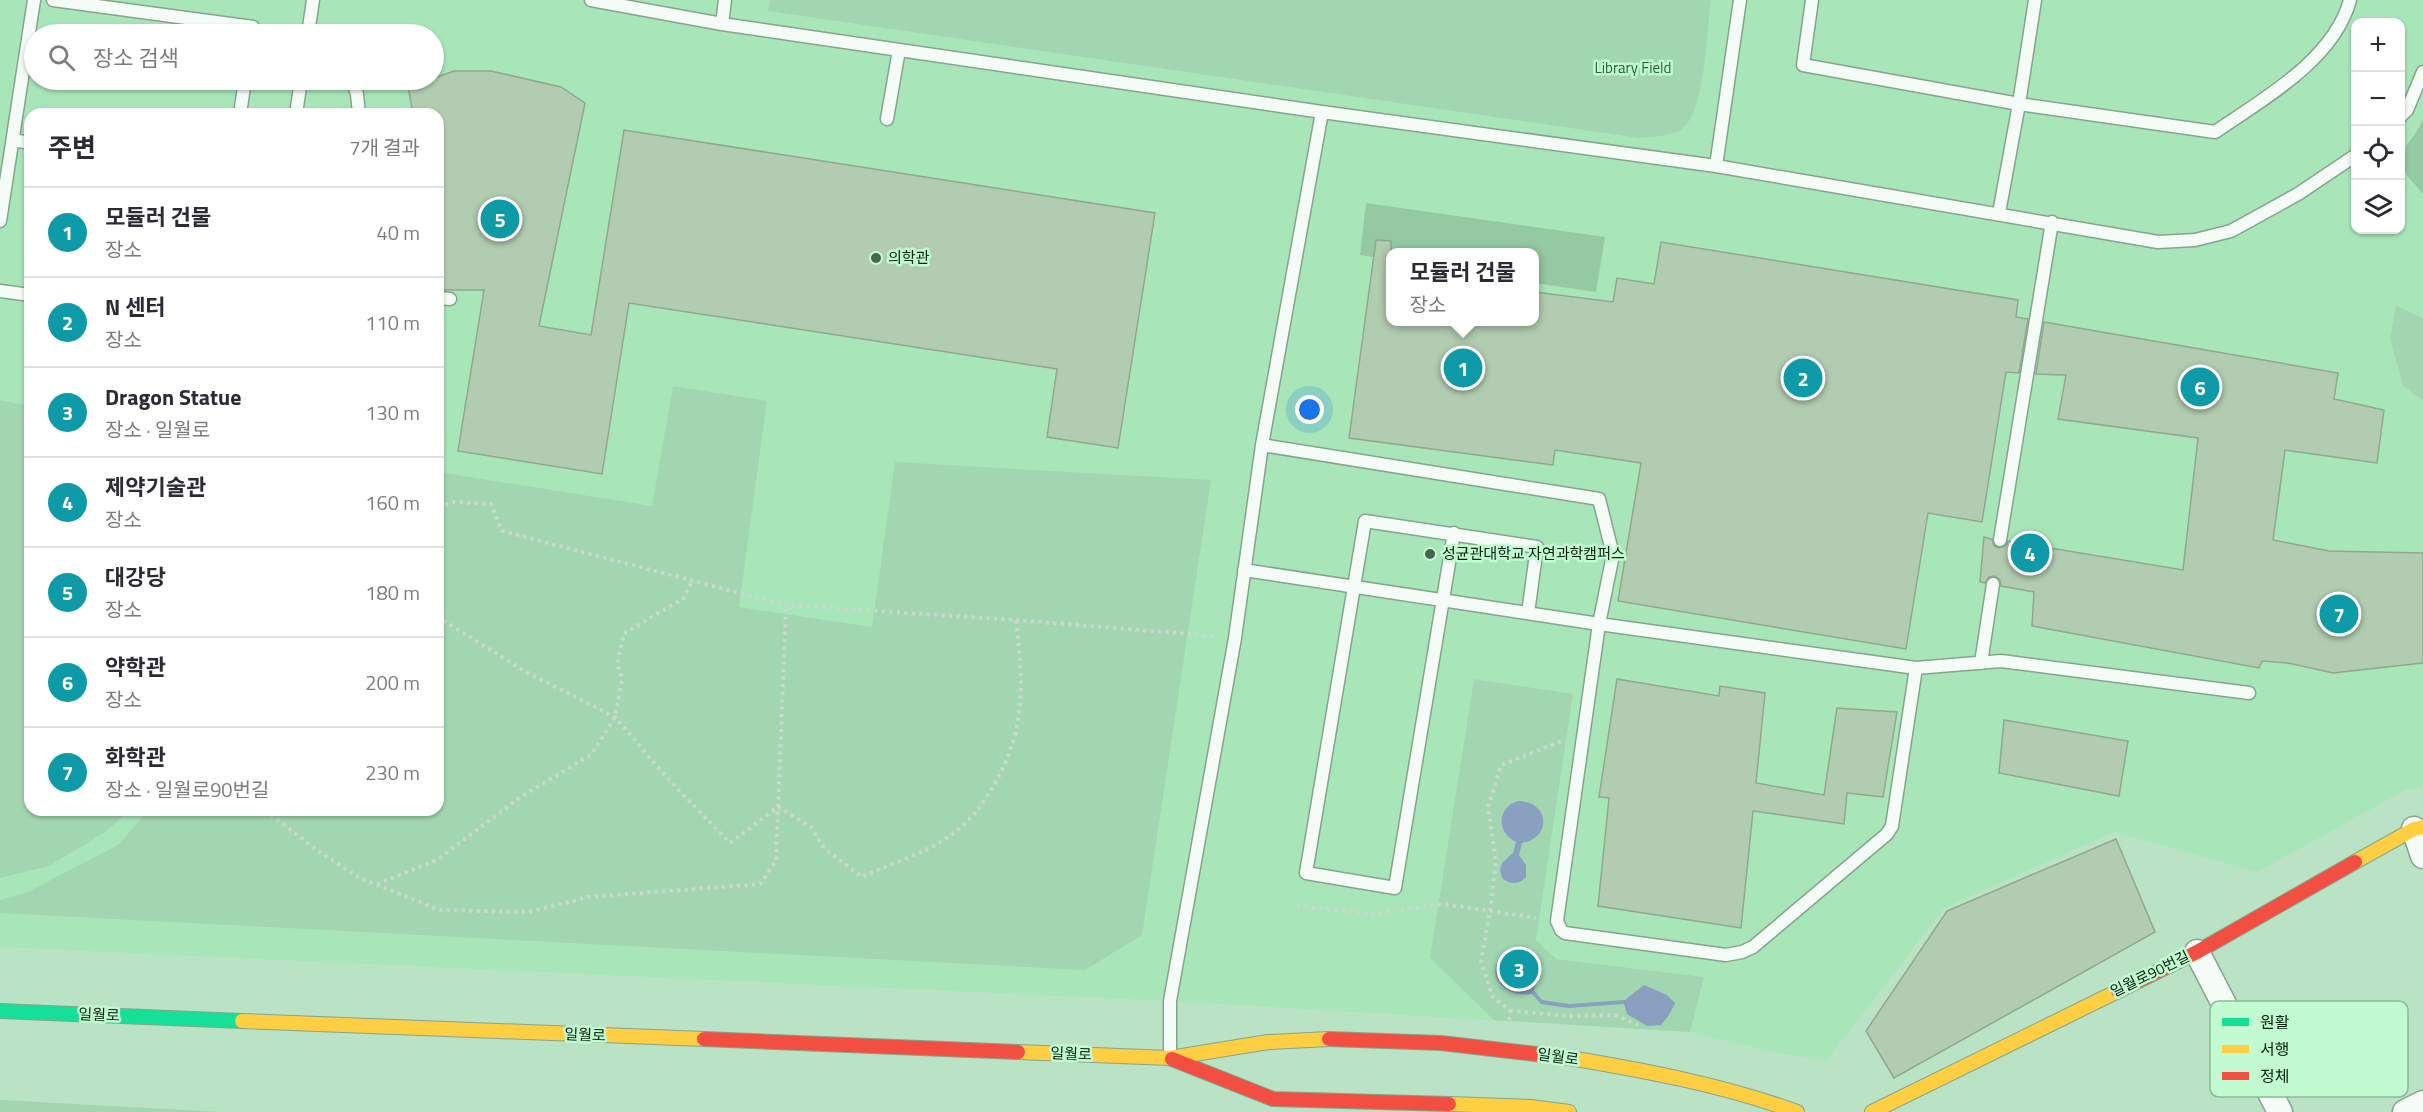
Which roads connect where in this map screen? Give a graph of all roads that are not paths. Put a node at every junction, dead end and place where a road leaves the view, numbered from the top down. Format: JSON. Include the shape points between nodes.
{"nodes":[{"id":1,"x":34,"y":0,"type":"edge"},
{"id":2,"x":53,"y":0,"type":"edge"},
{"id":3,"x":313,"y":0,"type":"edge"},
{"id":4,"x":591,"y":0,"type":"edge"},
{"id":5,"x":725,"y":0,"type":"edge"},
{"id":6,"x":1740,"y":0,"type":"edge"},
{"id":7,"x":1812,"y":0,"type":"edge"},
{"id":8,"x":2035,"y":0,"type":"edge"},
{"id":9,"x":2350,"y":0,"type":"edge"},
{"id":10,"x":30,"y":24,"type":"edge"},
{"id":11,"x":231,"y":24,"type":"edge"},
{"id":12,"x":309,"y":24,"type":"edge"},
{"id":13,"x":722,"y":24,"type":"junction"},
{"id":14,"x":899,"y":50,"type":"junction"},
{"id":15,"x":24,"y":64,"type":"edge"},
{"id":16,"x":2423,"y":72,"type":"edge"},
{"id":17,"x":244,"y":90,"type":"edge"},
{"id":18,"x":300,"y":90,"type":"edge"},
{"id":19,"x":356,"y":90,"type":"edge"},
{"id":20,"x":2019,"y":104,"type":"junction"},
{"id":21,"x":241,"y":108,"type":"edge"},
{"id":22,"x":297,"y":108,"type":"edge"},
{"id":23,"x":358,"y":108,"type":"edge"},
{"id":24,"x":1322,"y":112,"type":"junction"},
{"id":25,"x":2405,"y":112,"type":"edge"},
{"id":26,"x":887,"y":119,"type":"dead end"},
{"id":27,"x":12,"y":140,"type":"junction"},
{"id":28,"x":24,"y":142,"type":"edge"},
{"id":29,"x":2351,"y":158,"type":"edge"},
{"id":30,"x":1716,"y":166,"type":"junction"},
{"id":31,"x":1999,"y":213,"type":"junction"},
{"id":32,"x":0,"y":221,"type":"edge"},
{"id":33,"x":2052,"y":222,"type":"junction"},
{"id":34,"x":0,"y":291,"type":"edge"},
{"id":35,"x":24,"y":294,"type":"edge"},
{"id":36,"x":1262,"y":445,"type":"junction"},
{"id":37,"x":1454,"y":533,"type":"junction"},
{"id":38,"x":2000,"y":540,"type":"dead end"},
{"id":39,"x":1244,"y":570,"type":"junction"},
{"id":40,"x":1993,"y":584,"type":"dead end"},
{"id":41,"x":1354,"y":587,"type":"junction"},
{"id":42,"x":1443,"y":600,"type":"junction"},
{"id":43,"x":1528,"y":614,"type":"junction"},
{"id":44,"x":1599,"y":624,"type":"junction"},
{"id":45,"x":1981,"y":663,"type":"junction"},
{"id":46,"x":1916,"y":668,"type":"junction"},
{"id":47,"x":2249,"y":693,"type":"dead end"},
{"id":48,"x":2419,"y":828,"type":"edge"},
{"id":49,"x":2423,"y":856,"type":"edge"},
{"id":50,"x":2197,"y":952,"type":"junction"},
{"id":51,"x":2222,"y":1001,"type":"edge"},
{"id":52,"x":0,"y":1011,"type":"edge"},
{"id":53,"x":1170,"y":1058,"type":"junction"},
{"id":54,"x":2272,"y":1097,"type":"edge"},
{"id":55,"x":2423,"y":1103,"type":"edge"},
{"id":56,"x":1881,"y":1110,"type":"edge"},
{"id":57,"x":1569,"y":1112,"type":"edge"},
{"id":58,"x":1797,"y":1112,"type":"edge"},
{"id":59,"x":2280,"y":1112,"type":"edge"},
{"id":60,"x":2405,"y":1112,"type":"edge"}],
"edges":[{"from":1,"to":10,"type":"lane"},
{"from":2,"to":11,"type":"lane"},
{"from":3,"to":12,"type":"lane"},
{"from":4,"to":13,"type":"lane"},
{"from":5,"to":13,"type":"lane"},
{"from":6,"to":30,"type":"lane"},
{"from":7,"to":20,"type":"lane","via":[[1803,65]]},
{"from":8,"to":20,"type":"lane"},
{"from":9,"to":20,"type":"lane","via":[[2333,37],[2294,77],[2215,132]]},
{"from":13,"to":14,"type":"lane"},
{"from":14,"to":24,"type":"lane"},
{"from":14,"to":26,"type":"lane"},
{"from":15,"to":27,"type":"lane"},
{"from":16,"to":25,"type":"lane"},
{"from":17,"to":21,"type":"lane"},
{"from":18,"to":22,"type":"lane"},
{"from":19,"to":23,"type":"lane"},
{"from":20,"to":31,"type":"lane"},
{"from":24,"to":30,"type":"lane"},
{"from":24,"to":36,"type":"lane"},
{"from":27,"to":28,"type":"lane"},
{"from":27,"to":32,"type":"lane"},
{"from":29,"to":33,"type":"lane","via":[[2298,194],[2231,231],[2195,240],[2158,242]]},
{"from":30,"to":31,"type":"lane"},
{"from":31,"to":33,"type":"lane"},
{"from":33,"to":38,"type":"lane"},
{"from":34,"to":35,"type":"lane"},
{"from":36,"to":39,"type":"lane"},
{"from":36,"to":44,"type":"lane","via":[[1599,499],[1613,555]]},
{"from":37,"to":41,"type":"lane","via":[[1365,521]]},
{"from":37,"to":42,"type":"lane"},
{"from":37,"to":43,"type":"lane","via":[[1537,546]]},
{"from":39,"to":41,"type":"lane"},
{"from":39,"to":53,"type":"lane","via":[[1170,1001]]},
{"from":40,"to":45,"type":"lane"},
{"from":41,"to":42,"type":"lane"},
{"from":41,"to":42,"type":"lane","via":[[1306,873],[1395,888]]},
{"from":42,"to":43,"type":"lane"},
{"from":43,"to":44,"type":"lane"},
{"from":44,"to":46,"type":"lane"},
{"from":44,"to":46,"type":"lane","via":[[1557,921],[1565,933],[1576,935],[1726,955],[1753,947],[1892,826]]},
{"from":45,"to":46,"type":"lane"},
{"from":45,"to":47,"type":"lane","via":[[2001,661]]},
{"from":48,"to":49,"type":"street"},
{"from":48,"to":50,"type":"street","name":"일월로90번길"},
{"from":50,"to":51,"type":"street"},
{"from":50,"to":56,"type":"street","name":"일월로90번길"},
{"from":52,"to":53,"type":"street","name":"일월로"},
{"from":53,"to":57,"type":"street","name":"일월로","via":[[1273,1099],[1531,1107]]},
{"from":53,"to":58,"type":"street","name":"일월로","via":[[1281,1041],[1461,1045],[1660,1073]]},
{"from":54,"to":59,"type":"street"},
{"from":55,"to":60,"type":"street"}]}
